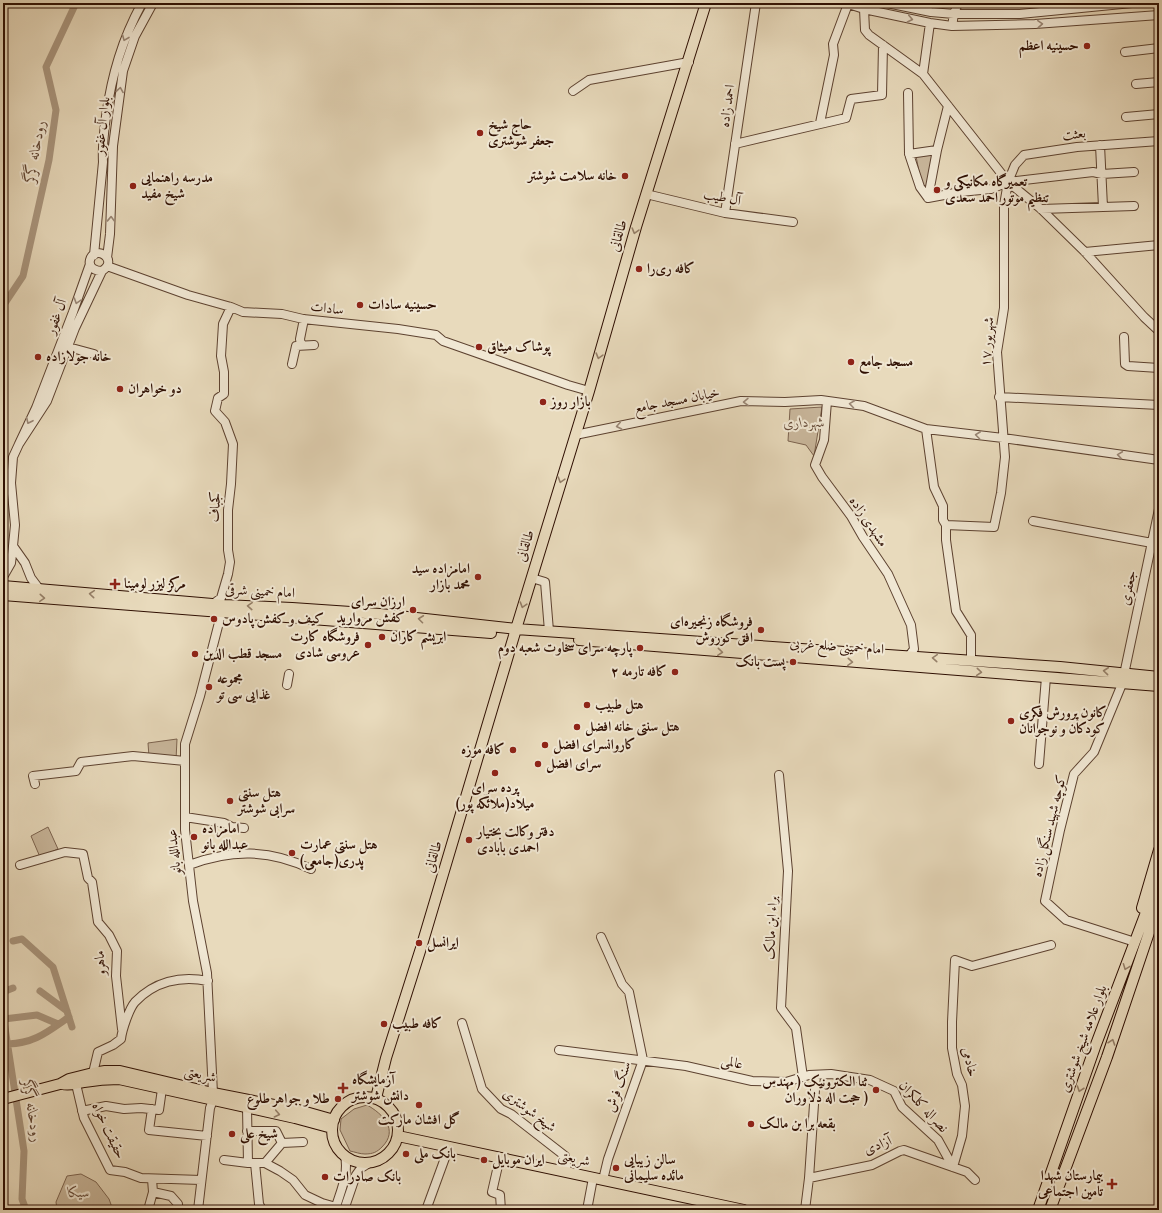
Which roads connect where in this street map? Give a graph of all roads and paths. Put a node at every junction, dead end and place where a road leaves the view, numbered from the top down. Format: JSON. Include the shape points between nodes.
{"nodes":[{"id":1,"x":142,"y":3,"type":"edge"},
{"id":2,"x":153,"y":3,"type":"edge"},
{"id":3,"x":706,"y":3,"type":"edge"},
{"id":4,"x":756,"y":3,"type":"edge"},
{"id":5,"x":846,"y":3,"type":"edge"},
{"id":6,"x":887,"y":3,"type":"edge"},
{"id":7,"x":958,"y":3,"type":"edge"},
{"id":8,"x":1132,"y":3,"type":"edge"},
{"id":9,"x":864,"y":9,"type":"junction"},
{"id":10,"x":954,"y":14,"type":"junction"},
{"id":11,"x":1159,"y":15,"type":"edge"},
{"id":12,"x":930,"y":23,"type":"junction"},
{"id":13,"x":952,"y":26,"type":"junction"},
{"id":14,"x":883,"y":45,"type":"junction"},
{"id":15,"x":1159,"y":48,"type":"edge"},
{"id":16,"x":1126,"y":52,"type":"dead end"},
{"id":17,"x":689,"y":62,"type":"junction"},
{"id":18,"x":923,"y":74,"type":"junction"},
{"id":19,"x":1159,"y":82,"type":"edge"},
{"id":20,"x":1136,"y":84,"type":"dead end"},
{"id":21,"x":573,"y":91,"type":"dead end"},
{"id":22,"x":908,"y":93,"type":"dead end"},
{"id":23,"x":948,"y":106,"type":"junction"},
{"id":24,"x":1159,"y":114,"type":"edge"},
{"id":25,"x":1126,"y":118,"type":"dead end"},
{"id":26,"x":820,"y":123,"type":"junction"},
{"id":27,"x":1159,"y":141,"type":"edge"},
{"id":28,"x":735,"y":144,"type":"junction"},
{"id":29,"x":1100,"y":145,"type":"junction"},
{"id":30,"x":937,"y":150,"type":"junction"},
{"id":31,"x":909,"y":154,"type":"junction"},
{"id":32,"x":1134,"y":172,"type":"dead end"},
{"id":33,"x":1102,"y":174,"type":"junction"},
{"id":34,"x":1008,"y":182,"type":"junction"},
{"id":35,"x":646,"y":194,"type":"junction"},
{"id":36,"x":928,"y":198,"type":"junction"},
{"id":37,"x":1134,"y":206,"type":"dead end"},
{"id":38,"x":1104,"y":207,"type":"junction"},
{"id":39,"x":1041,"y":209,"type":"junction"},
{"id":40,"x":725,"y":213,"type":"junction"},
{"id":41,"x":793,"y":222,"type":"dead end"},
{"id":42,"x":1159,"y":245,"type":"edge"},
{"id":43,"x":1085,"y":252,"type":"junction"},
{"id":44,"x":94,"y":255,"type":"junction"},
{"id":45,"x":90,"y":264,"type":"junction"},
{"id":46,"x":106,"y":265,"type":"junction"},
{"id":47,"x":231,"y":307,"type":"junction"},
{"id":48,"x":304,"y":319,"type":"junction"},
{"id":49,"x":1159,"y":331,"type":"edge"},
{"id":50,"x":1124,"y":337,"type":"dead end"},
{"id":51,"x":314,"y":345,"type":"dead end"},
{"id":52,"x":301,"y":346,"type":"junction"},
{"id":53,"x":68,"y":347,"type":"junction"},
{"id":54,"x":94,"y":354,"type":"dead end"},
{"id":55,"x":292,"y":364,"type":"dead end"},
{"id":56,"x":1159,"y":368,"type":"edge"},
{"id":57,"x":589,"y":391,"type":"junction"},
{"id":58,"x":1000,"y":397,"type":"junction"},
{"id":59,"x":827,"y":401,"type":"junction"},
{"id":60,"x":1159,"y":406,"type":"edge"},
{"id":61,"x":926,"y":429,"type":"junction"},
{"id":62,"x":575,"y":435,"type":"junction"},
{"id":63,"x":1003,"y":438,"type":"junction"},
{"id":64,"x":19,"y":444,"type":"junction"},
{"id":65,"x":1159,"y":460,"type":"edge"},
{"id":66,"x":1159,"y":509,"type":"edge"},
{"id":67,"x":1034,"y":521,"type":"dead end"},
{"id":68,"x":946,"y":525,"type":"junction"},
{"id":69,"x":1152,"y":543,"type":"junction"},
{"id":70,"x":12,"y":546,"type":"junction"},
{"id":71,"x":3,"y":577,"type":"edge"},
{"id":72,"x":535,"y":579,"type":"dead end"},
{"id":73,"x":3,"y":586,"type":"edge"},
{"id":74,"x":40,"y":590,"type":"junction"},
{"id":75,"x":3,"y":595,"type":"edge"},
{"id":76,"x":213,"y":604,"type":"junction"},
{"id":77,"x":223,"y":608,"type":"junction"},
{"id":78,"x":549,"y":631,"type":"junction"},
{"id":79,"x":515,"y":632,"type":"junction"},
{"id":80,"x":909,"y":661,"type":"junction"},
{"id":81,"x":971,"y":661,"type":"junction"},
{"id":82,"x":1124,"y":673,"type":"junction"},
{"id":83,"x":289,"y":674,"type":"dead end"},
{"id":84,"x":1046,"y":677,"type":"junction"},
{"id":85,"x":1159,"y":677,"type":"edge"},
{"id":86,"x":1122,"y":684,"type":"junction"},
{"id":87,"x":286,"y":686,"type":"dead end"},
{"id":88,"x":1159,"y":686,"type":"edge"},
{"id":89,"x":185,"y":762,"type":"junction"},
{"id":90,"x":1040,"y":764,"type":"dead end"},
{"id":91,"x":779,"y":775,"type":"dead end"},
{"id":92,"x":35,"y":784,"type":"dead end"},
{"id":93,"x":185,"y":817,"type":"junction"},
{"id":94,"x":244,"y":828,"type":"dead end"},
{"id":95,"x":1159,"y":850,"type":"edge"},
{"id":96,"x":20,"y":865,"type":"dead end"},
{"id":97,"x":189,"y":865,"type":"junction"},
{"id":98,"x":311,"y":869,"type":"dead end"},
{"id":99,"x":1159,"y":878,"type":"edge"},
{"id":100,"x":1159,"y":903,"type":"edge"},
{"id":101,"x":1156,"y":920,"type":"edge"},
{"id":102,"x":1140,"y":925,"type":"junction"},
{"id":103,"x":601,"y":937,"type":"dead end"},
{"id":104,"x":1135,"y":942,"type":"junction"},
{"id":105,"x":1050,"y":945,"type":"dead end"},
{"id":106,"x":208,"y":980,"type":"junction"},
{"id":107,"x":462,"y":1023,"type":"dead end"},
{"id":108,"x":122,"y":1029,"type":"junction"},
{"id":109,"x":559,"y":1050,"type":"dead end"},
{"id":110,"x":643,"y":1060,"type":"junction"},
{"id":111,"x":93,"y":1072,"type":"junction"},
{"id":112,"x":816,"y":1075,"type":"junction"},
{"id":113,"x":803,"y":1076,"type":"junction"},
{"id":114,"x":76,"y":1084,"type":"junction"},
{"id":115,"x":56,"y":1085,"type":"junction"},
{"id":116,"x":162,"y":1089,"type":"junction"},
{"id":117,"x":213,"y":1096,"type":"junction"},
{"id":118,"x":376,"y":1098,"type":"junction"},
{"id":119,"x":3,"y":1099,"type":"edge"},
{"id":120,"x":247,"y":1108,"type":"junction"},
{"id":121,"x":152,"y":1110,"type":"junction"},
{"id":122,"x":82,"y":1111,"type":"junction"},
{"id":123,"x":333,"y":1124,"type":"junction"},
{"id":124,"x":247,"y":1131,"type":"junction"},
{"id":125,"x":1064,"y":1134,"type":"junction"},
{"id":126,"x":207,"y":1136,"type":"junction"},
{"id":127,"x":398,"y":1136,"type":"junction"},
{"id":128,"x":1076,"y":1139,"type":"junction"},
{"id":129,"x":303,"y":1142,"type":"dead end"},
{"id":130,"x":282,"y":1143,"type":"junction"},
{"id":131,"x":449,"y":1147,"type":"junction"},
{"id":132,"x":345,"y":1156,"type":"junction"},
{"id":133,"x":500,"y":1157,"type":"junction"},
{"id":134,"x":224,"y":1160,"type":"dead end"},
{"id":135,"x":252,"y":1163,"type":"junction"},
{"id":136,"x":265,"y":1163,"type":"junction"},
{"id":137,"x":369,"y":1163,"type":"junction"},
{"id":138,"x":953,"y":1167,"type":"junction"},
{"id":139,"x":567,"y":1172,"type":"junction"},
{"id":140,"x":809,"y":1178,"type":"junction"},
{"id":141,"x":152,"y":1179,"type":"junction"},
{"id":142,"x":598,"y":1179,"type":"junction"},
{"id":143,"x":201,"y":1180,"type":"junction"},
{"id":144,"x":975,"y":1180,"type":"dead end"},
{"id":145,"x":153,"y":1192,"type":"junction"},
{"id":146,"x":335,"y":1208,"type":"edge"},
{"id":147,"x":148,"y":1210,"type":"edge"},
{"id":148,"x":178,"y":1210,"type":"edge"},
{"id":149,"x":198,"y":1210,"type":"edge"},
{"id":150,"x":262,"y":1210,"type":"edge"},
{"id":151,"x":344,"y":1210,"type":"edge"},
{"id":152,"x":426,"y":1210,"type":"edge"},
{"id":153,"x":501,"y":1210,"type":"edge"},
{"id":154,"x":587,"y":1210,"type":"edge"},
{"id":155,"x":744,"y":1210,"type":"edge"},
{"id":156,"x":804,"y":1210,"type":"edge"},
{"id":157,"x":1038,"y":1210,"type":"edge"},
{"id":158,"x":1050,"y":1210,"type":"edge"}],
"edges":[{"from":1,"to":44,"type":"street","name":"بلوار آل غفور","one_way":true,"via":[[124,40],[108,102]]},
{"from":46,"to":2,"type":"street","name":"بلوار آل غفور","one_way":true,"via":[[110,234],[113,146],[123,71],[135,36]]},
{"from":3,"to":17,"type":"main road","name":"طالقانی"},
{"from":4,"to":28,"type":"street","name":"احمد زاده"},
{"from":5,"to":9,"type":"street"},
{"from":5,"to":26,"type":"street","via":[[833,44],[834,55]]},
{"from":6,"to":10,"type":"street"},
{"from":7,"to":10,"type":"street"},
{"from":8,"to":10,"type":"street","via":[[1020,14]]},
{"from":9,"to":12,"type":"street","one_way":true},
{"from":9,"to":14,"type":"street","via":[[865,30]]},
{"from":10,"to":13,"type":"street"},
{"from":13,"to":11,"type":"street","one_way":true,"via":[[1035,24]]},
{"from":12,"to":13,"type":"street"},
{"from":12,"to":18,"type":"street"},
{"from":14,"to":18,"type":"street"},
{"from":14,"to":26,"type":"street","via":[[882,95],[851,99],[846,118]]},
{"from":15,"to":16,"type":"street"},
{"from":17,"to":21,"type":"street","via":[[589,80]]},
{"from":17,"to":35,"type":"main road","name":"طالقانی"},
{"from":18,"to":23,"type":"street"},
{"from":19,"to":20,"type":"street"},
{"from":22,"to":31,"type":"street"},
{"from":23,"to":30,"type":"street"},
{"from":23,"to":34,"type":"street"},
{"from":24,"to":25,"type":"street"},
{"from":26,"to":28,"type":"street"},
{"from":27,"to":29,"type":"street","name":"بعثت"},
{"from":28,"to":40,"type":"street","name":"احمد زاده"},
{"from":29,"to":33,"type":"street"},
{"from":29,"to":34,"type":"street","name":"بعثت","via":[[1024,155]]},
{"from":30,"to":31,"type":"street"},
{"from":30,"to":36,"type":"street"},
{"from":31,"to":36,"type":"street","via":[[920,187]]},
{"from":32,"to":33,"type":"street"},
{"from":33,"to":34,"type":"street","via":[[1093,172]]},
{"from":33,"to":38,"type":"street"},
{"from":34,"to":36,"type":"street","via":[[991,189]]},
{"from":34,"to":39,"type":"street"},
{"from":34,"to":58,"type":"street","name":"۱۷ شهریور","via":[[1004,205],[1004,308],[997,352]]},
{"from":35,"to":40,"type":"street","name":"آل طیب"},
{"from":35,"to":57,"type":"main road","name":"طالقانی","one_way":true},
{"from":37,"to":38,"type":"street"},
{"from":38,"to":39,"type":"street"},
{"from":39,"to":43,"type":"street"},
{"from":40,"to":41,"type":"street","name":"آل طیب"},
{"from":42,"to":43,"type":"street"},
{"from":43,"to":49,"type":"street"},
{"from":44,"to":45,"type":"street"},
{"from":44,"to":46,"type":"street","via":[[104,254]]},
{"from":45,"to":46,"type":"street","via":[[97,271]]},
{"from":45,"to":64,"type":"street","name":"آل غفور","one_way":true,"via":[[36,408]]},
{"from":46,"to":47,"type":"street","name":"سادات"},
{"from":46,"to":53,"type":"street","name":"آل غفور"},
{"from":47,"to":48,"type":"street","name":"سادات","via":[[243,312],[282,314]]},
{"from":47,"to":76,"type":"street","name":"کجباف","via":[[223,324],[221,356],[224,394],[218,398],[215,411],[225,422],[233,444],[228,510],[230,562],[221,598]]},
{"from":48,"to":52,"type":"street"},
{"from":48,"to":57,"type":"street","name":"سادات","via":[[436,335],[444,341]]},
{"from":50,"to":56,"type":"street","via":[[1125,364]]},
{"from":51,"to":52,"type":"street"},
{"from":52,"to":55,"type":"street","via":[[296,346]]},
{"from":53,"to":54,"type":"street"},
{"from":53,"to":64,"type":"street","name":"آل غفور","via":[[47,401]]},
{"from":57,"to":62,"type":"main road","name":"طالقانی"},
{"from":58,"to":60,"type":"street"},
{"from":58,"to":63,"type":"street","name":"۱۷ شهریور"},
{"from":61,"to":59,"type":"street","one_way":true,"via":[[864,406]]},
{"from":59,"to":62,"type":"street","name":"خیابان مسجد جامع","one_way":true,"via":[[741,401]]},
{"from":59,"to":80,"type":"street","name":"مشهدی زاده","via":[[824,440],[815,465],[888,574],[911,625],[914,649]]},
{"from":63,"to":61,"type":"street","one_way":true},
{"from":61,"to":68,"type":"street","via":[[934,487],[943,506],[942,520]]},
{"from":62,"to":79,"type":"main road","name":"طالقانی","one_way":true},
{"from":65,"to":63,"type":"street","one_way":true},
{"from":63,"to":68,"type":"street","name":"۱۷ شهریور","via":[[1005,457],[994,527]]},
{"from":64,"to":70,"type":"street","name":"آل غفور","via":[[13,458]]},
{"from":66,"to":69,"type":"street","name":"جعفری"},
{"from":67,"to":69,"type":"street"},
{"from":68,"to":81,"type":"street","via":[[956,611],[971,636]]},
{"from":69,"to":82,"type":"street","name":"جعفری"},
{"from":70,"to":71,"type":"street","name":"آل غفور","via":[[11,563]]},
{"from":70,"to":74,"type":"street"},
{"from":72,"to":78,"type":"street","via":[[545,582]]},
{"from":73,"to":74,"type":"main road","name":"امام خمینی شرقی"},
{"from":76,"to":74,"type":"main road","name":"امام خمینی شرقی","one_way":true},
{"from":75,"to":77,"type":"main road","name":"امام خمینی شرقی","one_way":true},
{"from":76,"to":77,"type":"main road","name":"امام خمینی شرقی"},
{"from":77,"to":79,"type":"main road","name":"امام خمینی شرقی","via":[[292,608],[380,614]]},
{"from":77,"to":89,"type":"street","name":"عبدالله بانو","via":[[200,696],[184,744]]},
{"from":78,"to":79,"type":"main road","name":"امام خمینی ضلع غربی"},
{"from":78,"to":80,"type":"main road","name":"امام خمینی ضلع غربی"},
{"from":79,"to":80,"type":"main road","name":"امام خمینی ضلع غربی","one_way":true},
{"from":79,"to":118,"type":"main road","name":"طالقانی"},
{"from":81,"to":80,"type":"main road","name":"امام خمینی ضلع غربی","one_way":true},
{"from":80,"to":84,"type":"main road","name":"امام خمینی ضلع غربی","one_way":true},
{"from":82,"to":81,"type":"main road","name":"امام خمینی ضلع غربی","one_way":true},
{"from":82,"to":85,"type":"main road","name":"امام خمینی ضلع غربی"},
{"from":82,"to":86,"type":"street","name":"کوچه شهید سنگل زاده"},
{"from":83,"to":87,"type":"street"},
{"from":84,"to":86,"type":"main road","name":"امام خمینی ضلع غربی"},
{"from":84,"to":90,"type":"street"},
{"from":86,"to":88,"type":"main road","name":"امام خمینی ضلع غربی"},
{"from":86,"to":104,"type":"street","name":"کوچه شهید سنگل زاده","via":[[1094,752],[1074,774],[1045,901],[1066,920]]},
{"from":89,"to":92,"type":"street","via":[[133,756],[81,762],[76,771],[33,776]]},
{"from":89,"to":93,"type":"street","name":"عبدالله بانو"},
{"from":91,"to":113,"type":"street","name":"براء ابن مالک","via":[[788,871],[781,1008],[796,1028]]},
{"from":93,"to":94,"type":"street"},
{"from":93,"to":97,"type":"street","name":"عبدالله بانو"},
{"from":95,"to":102,"type":"main road","via":[[1143,902]]},
{"from":96,"to":108,"type":"street","name":"ماهرو","via":[[65,852],[83,854],[88,878],[92,882],[98,922],[109,935],[116,951]]},
{"from":97,"to":98,"type":"street","via":[[208,858],[241,853],[274,855]]},
{"from":97,"to":106,"type":"street","name":"عبدالله بانو"},
{"from":99,"to":102,"type":"main road","name":"بلوار علامه شیخ شوشتری"},
{"from":100,"to":101,"type":"main road","name":"بلوار علامه شیخ شوشتری"},
{"from":128,"to":101,"type":"main road","name":"بلوار علامه شیخ شوشتری","one_way":true},
{"from":102,"to":104,"type":"main road","name":"بلوار علامه شیخ شوشتری"},
{"from":103,"to":110,"type":"street","name":"سنگ فرش","via":[[622,984],[629,992]]},
{"from":104,"to":125,"type":"main road","name":"بلوار علامه شیخ شوشتری","one_way":true},
{"from":105,"to":138,"type":"street","name":"خادمی","via":[[972,966],[955,960],[952,1048],[965,1106],[962,1136]]},
{"from":106,"to":108,"type":"street","via":[[196,978],[158,984],[134,1003]]},
{"from":106,"to":117,"type":"street","name":"عبدالله بانو"},
{"from":107,"to":139,"type":"street","name":"شیخ شوشتری","via":[[482,1089],[501,1109],[558,1149],[565,1156]]},
{"from":108,"to":111,"type":"street","via":[[121,1039],[113,1046],[98,1052]]},
{"from":109,"to":110,"type":"street","name":"عالمی"},
{"from":110,"to":113,"type":"street","name":"عالمی","via":[[686,1066],[752,1081],[786,1082]]},
{"from":110,"to":142,"type":"street","name":"سنگ فرش","via":[[608,1159]]},
{"from":111,"to":115,"type":"main road","name":"شریعتی"},
{"from":111,"to":117,"type":"main road","name":"شریعتی","via":[[120,1071]]},
{"from":112,"to":113,"type":"street","name":"عالمی"},
{"from":112,"to":138,"type":"street","name":"نصراله کلکران","via":[[831,1074],[870,1080],[894,1091],[902,1107],[938,1140]]},
{"from":112,"to":140,"type":"street"},
{"from":114,"to":115,"type":"main road","name":"شریعتی"},
{"from":114,"to":116,"type":"main road","name":"شریعتی","via":[[119,1079]]},
{"from":114,"to":122,"type":"street","name":"حقیقت خواه"},
{"from":115,"to":119,"type":"main road"},
{"from":116,"to":117,"type":"main road","name":"شریعتی"},
{"from":116,"to":121,"type":"street","via":[[159,1110]]},
{"from":117,"to":120,"type":"main road","name":"شریعتی"},
{"from":117,"to":123,"type":"main road","name":"شریعتی","via":[[294,1109]]},
{"from":117,"to":126,"type":"street","name":"عبدالله بانو"},
{"from":118,"to":123,"type":"main road","via":[[354,1098],[344,1104],[336,1113]]},
{"from":118,"to":127,"type":"main road","via":[[392,1109],[399,1127]]},
{"from":120,"to":123,"type":"main road","name":"شریعتی","one_way":true},
{"from":120,"to":124,"type":"street"},
{"from":121,"to":122,"type":"street","via":[[106,1106]]},
{"from":121,"to":126,"type":"street","via":[[149,1130]]},
{"from":122,"to":141,"type":"street","name":"حقیقت خواه","via":[[110,1170]]},
{"from":123,"to":132,"type":"main road","via":[[333,1136],[337,1147]]},
{"from":124,"to":130,"type":"street","via":[[276,1131]]},
{"from":124,"to":135,"type":"street"},
{"from":125,"to":128,"type":"main road"},
{"from":125,"to":157,"type":"main road","name":"بلوار علامه شیخ شوشتری"},
{"from":126,"to":143,"type":"street","name":"عبدالله بانو"},
{"from":127,"to":131,"type":"main road","name":"شریعتی"},
{"from":127,"to":137,"type":"main road","via":[[388,1154]]},
{"from":128,"to":158,"type":"main road","name":"بلوار علامه شیخ شوشتری"},
{"from":129,"to":130,"type":"street"},
{"from":130,"to":136,"type":"street"},
{"from":131,"to":133,"type":"main road","name":"شریعتی"},
{"from":131,"to":152,"type":"street"},
{"from":132,"to":137,"type":"main road","via":[[356,1162]]},
{"from":132,"to":146,"type":"street","via":[[346,1174]]},
{"from":133,"to":139,"type":"main road","name":"شریعتی"},
{"from":133,"to":153,"type":"street","via":[[492,1192],[500,1195]]},
{"from":134,"to":135,"type":"street"},
{"from":135,"to":136,"type":"street"},
{"from":135,"to":150,"type":"street"},
{"from":136,"to":146,"type":"street","via":[[293,1180],[305,1195]]},
{"from":137,"to":151,"type":"street","via":[[356,1175]]},
{"from":138,"to":140,"type":"street","name":"آزادی","via":[[904,1150],[872,1165]]},
{"from":138,"to":144,"type":"street","name":"آزادی","via":[[967,1172]]},
{"from":139,"to":142,"type":"main road","name":"شریعتی"},
{"from":140,"to":156,"type":"street"},
{"from":141,"to":143,"type":"street","name":"حقیقت خواه"},
{"from":141,"to":145,"type":"street"},
{"from":142,"to":154,"type":"street","name":"سنگ فرش"},
{"from":142,"to":155,"type":"main road","name":"شریعتی"},
{"from":143,"to":149,"type":"street","name":"عبدالله بانو"},
{"from":145,"to":147,"type":"street"},
{"from":145,"to":148,"type":"street","via":[[171,1196],[178,1204]]}]}
